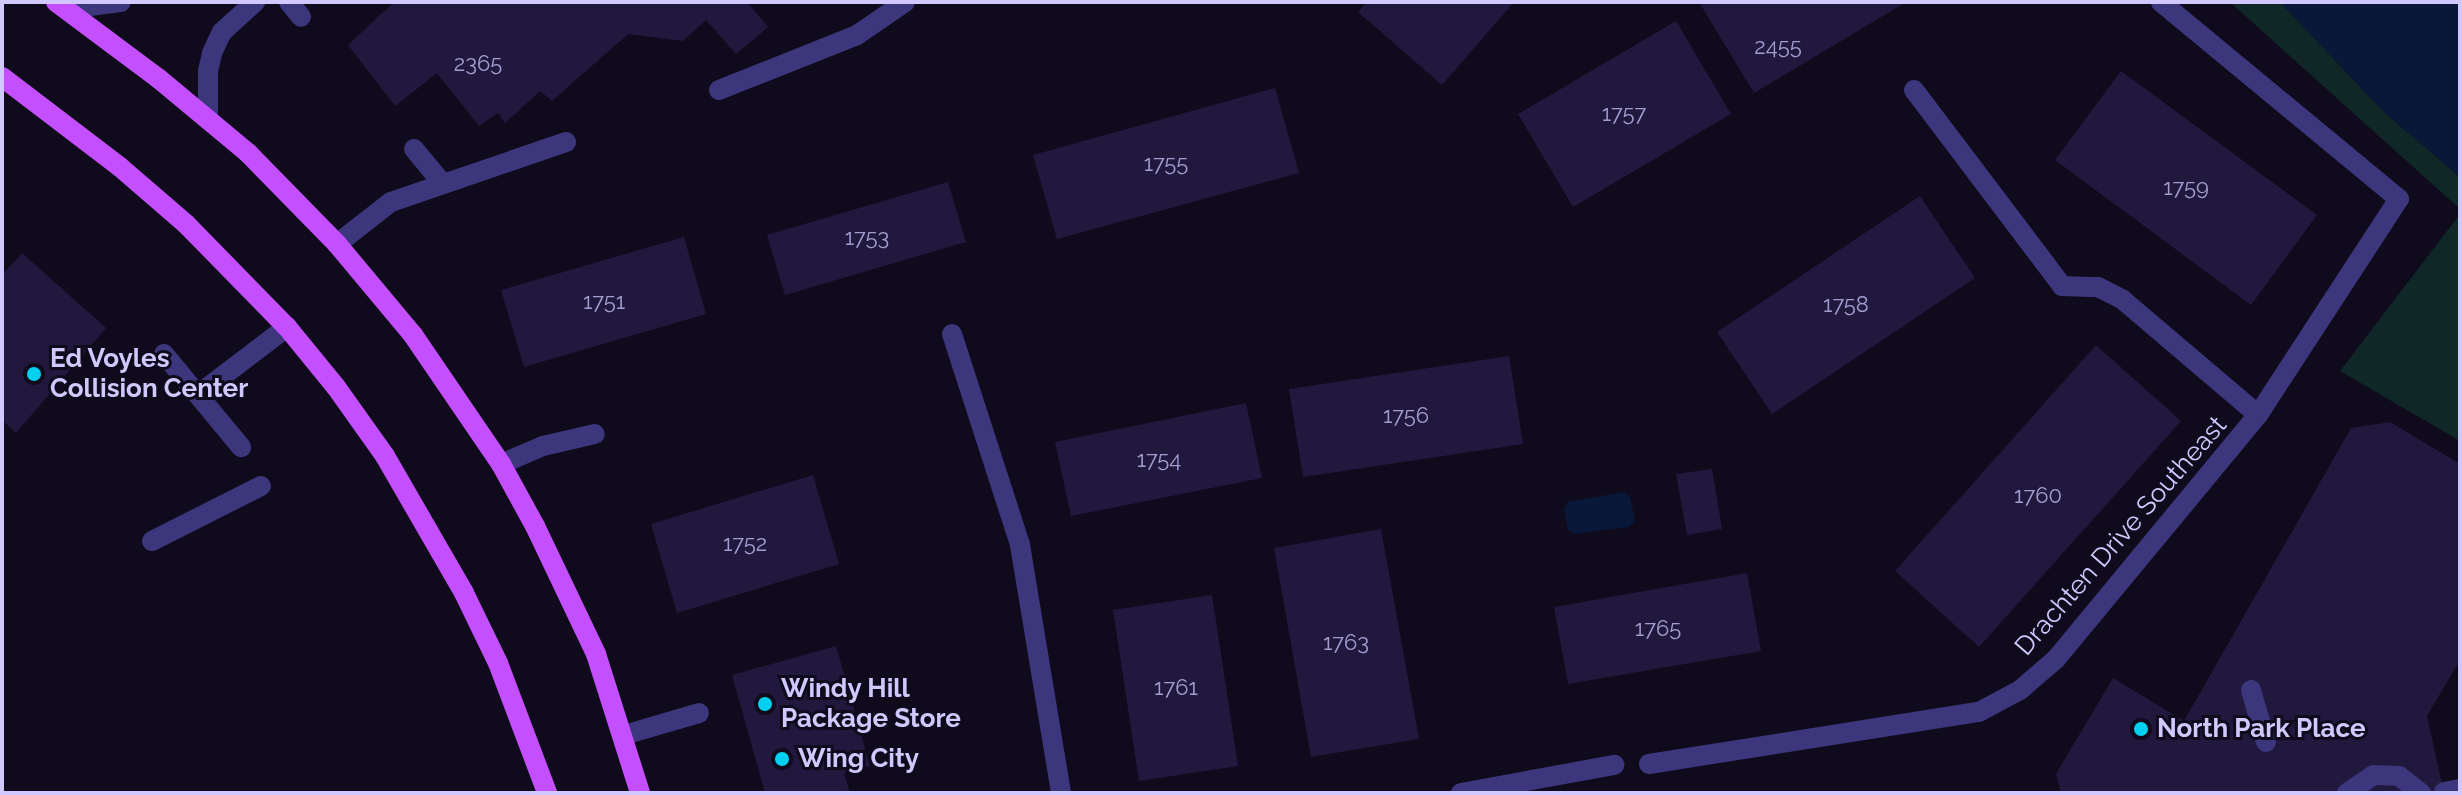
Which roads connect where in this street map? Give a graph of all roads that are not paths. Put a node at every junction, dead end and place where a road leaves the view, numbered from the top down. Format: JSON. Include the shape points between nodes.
{"nodes":[{"id":1,"x":121,"y":2,"type":"edge"},
{"id":2,"x":255,"y":2,"type":"edge"},
{"id":3,"x":905,"y":2,"type":"edge"},
{"id":4,"x":2161,"y":2,"type":"edge"},
{"id":5,"x":61,"y":6,"type":"edge"},
{"id":6,"x":2,"y":77,"type":"edge"},
{"id":7,"x":719,"y":90,"type":"dead end"},
{"id":8,"x":1914,"y":90,"type":"dead end"},
{"id":9,"x":208,"y":117,"type":"junction"},
{"id":10,"x":566,"y":142,"type":"dead end"},
{"id":11,"x":414,"y":149,"type":"dead end"},
{"id":12,"x":443,"y":184,"type":"junction"},
{"id":13,"x":337,"y":244,"type":"junction"},
{"id":14,"x":287,"y":327,"type":"junction"},
{"id":15,"x":952,"y":334,"type":"dead end"},
{"id":16,"x":164,"y":354,"type":"dead end"},
{"id":17,"x":199,"y":394,"type":"junction"},
{"id":18,"x":2258,"y":415,"type":"junction"},
{"id":19,"x":595,"y":434,"type":"dead end"},
{"id":20,"x":241,"y":447,"type":"dead end"},
{"id":21,"x":501,"y":464,"type":"junction"},
{"id":22,"x":261,"y":486,"type":"dead end"},
{"id":23,"x":152,"y":541,"type":"dead end"},
{"id":24,"x":2251,"y":690,"type":"dead end"},
{"id":25,"x":699,"y":713,"type":"dead end"},
{"id":26,"x":624,"y":735,"type":"junction"},
{"id":27,"x":2266,"y":742,"type":"dead end"},
{"id":28,"x":1649,"y":764,"type":"dead end"},
{"id":29,"x":1614,"y":765,"type":"dead end"},
{"id":30,"x":2460,"y":789,"type":"edge"},
{"id":31,"x":2444,"y":792,"type":"edge"},
{"id":32,"x":547,"y":793,"type":"edge"},
{"id":33,"x":640,"y":793,"type":"edge"},
{"id":34,"x":1061,"y":793,"type":"edge"},
{"id":35,"x":1461,"y":793,"type":"edge"},
{"id":36,"x":2347,"y":793,"type":"edge"},
{"id":37,"x":2421,"y":793,"type":"edge"}],
"edges":[{"from":1,"to":5,"type":"street"},
{"from":2,"to":9,"type":"street","via":[[222,32],[212,53]]},
{"from":3,"to":7,"type":"street","via":[[857,35]]},
{"from":4,"to":18,"type":"street","name":"Drachten Drive Southeast","via":[[2399,199]]},
{"from":5,"to":9,"type":"main road"},
{"from":6,"to":14,"type":"main road","via":[[186,224]]},
{"from":8,"to":18,"type":"street","via":[[2062,286],[2098,287],[2123,300]]},
{"from":9,"to":13,"type":"main road"},
{"from":10,"to":12,"type":"street"},
{"from":11,"to":12,"type":"street"},
{"from":12,"to":13,"type":"street","via":[[391,202]]},
{"from":13,"to":21,"type":"main road","via":[[413,335]]},
{"from":14,"to":17,"type":"street"},
{"from":14,"to":32,"type":"main road","via":[[385,456],[425,522],[498,663]]},
{"from":15,"to":34,"type":"street","via":[[1020,545]]},
{"from":16,"to":17,"type":"street"},
{"from":17,"to":20,"type":"street"},
{"from":18,"to":28,"type":"street","name":"Drachten Drive Southeast","via":[[2056,659],[2020,690],[1979,712]]},
{"from":19,"to":21,"type":"street","via":[[543,446]]},
{"from":21,"to":26,"type":"main road","via":[[568,592]]},
{"from":22,"to":23,"type":"street"},
{"from":24,"to":27,"type":"street"},
{"from":25,"to":26,"type":"street"},
{"from":26,"to":33,"type":"main road"},
{"from":29,"to":35,"type":"street"},
{"from":30,"to":31,"type":"street"},
{"from":36,"to":37,"type":"street","via":[[2374,775],[2399,776]]}]}
